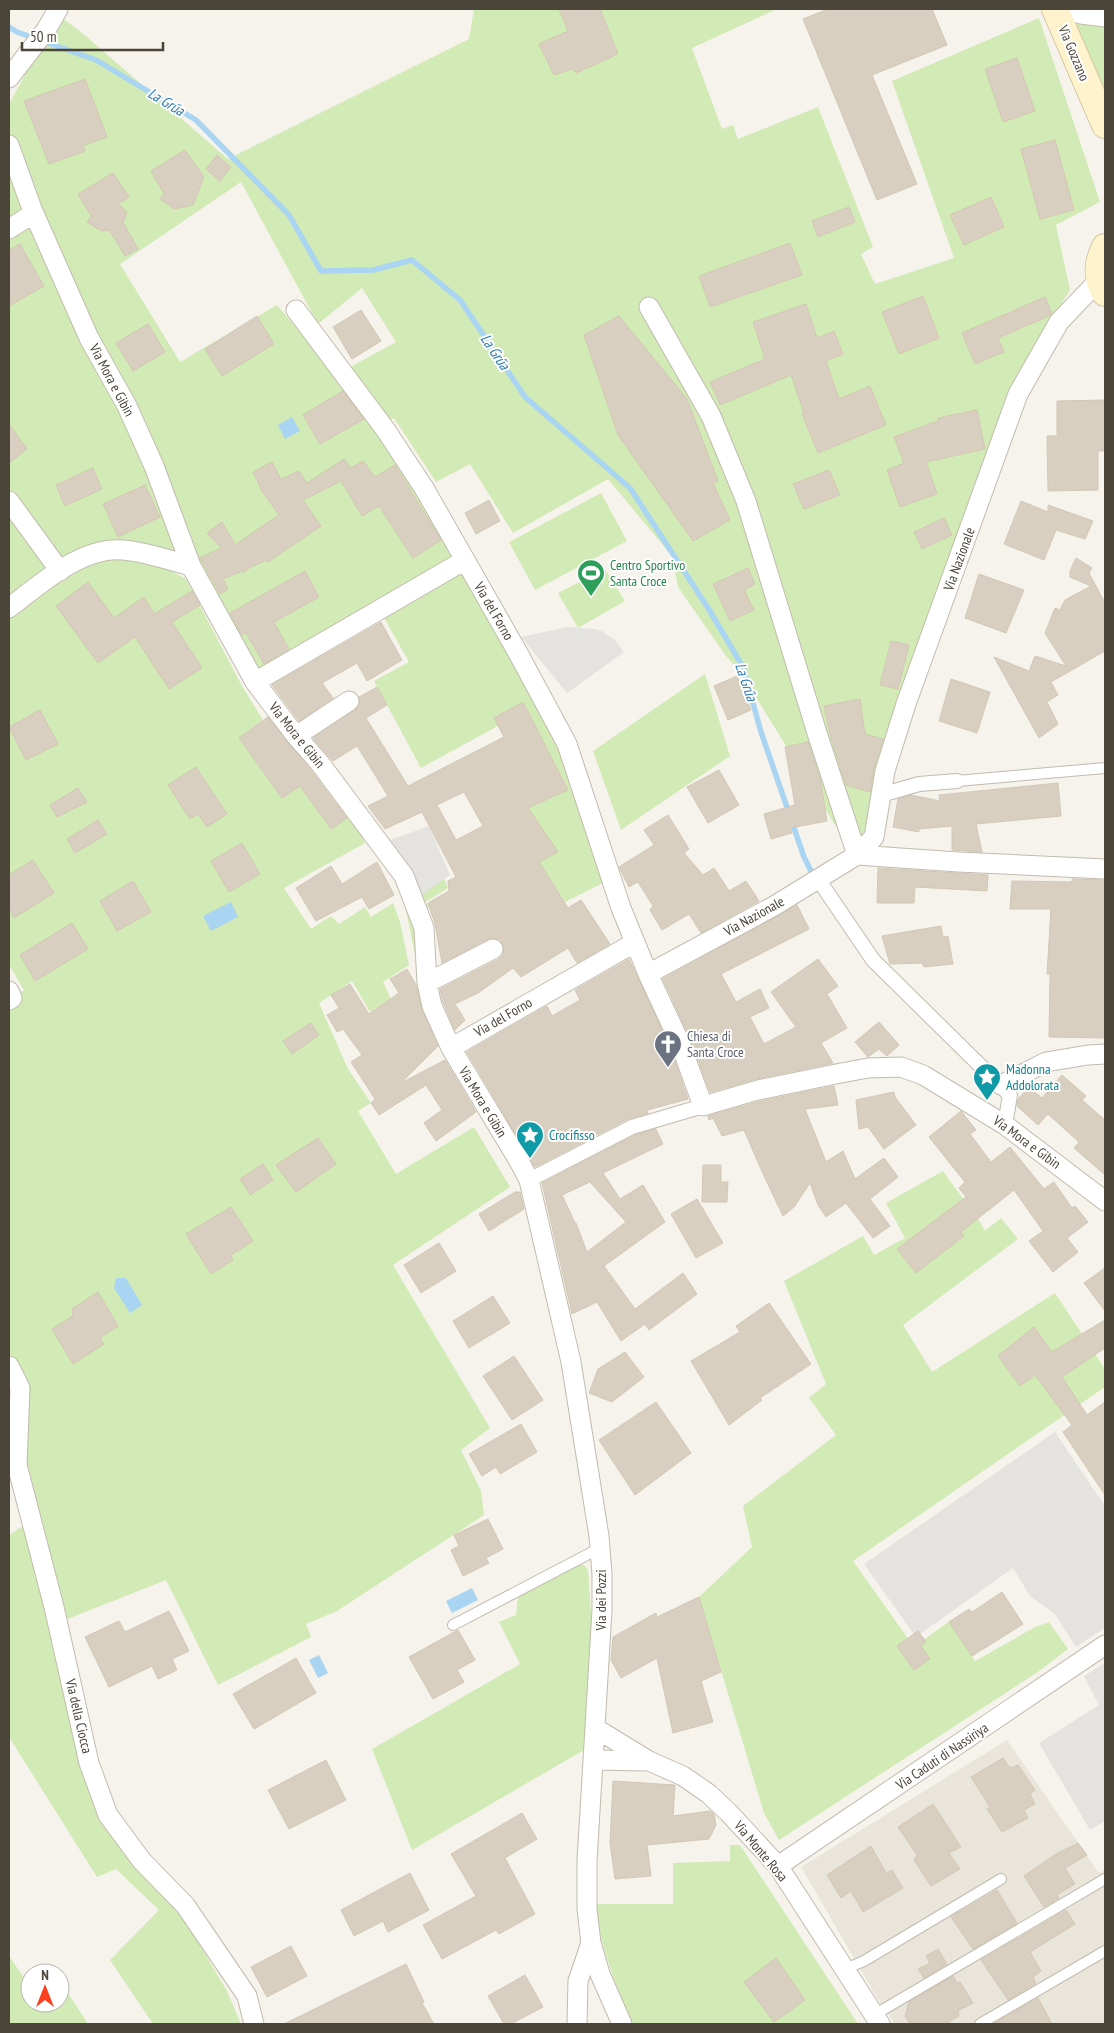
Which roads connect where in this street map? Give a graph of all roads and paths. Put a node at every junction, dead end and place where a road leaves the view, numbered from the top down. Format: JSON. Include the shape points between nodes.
{"nodes":[{"id":1,"x":58,"y":9,"type":"edge"},
{"id":2,"x":1056,"y":9,"type":"edge"},
{"id":3,"x":1066,"y":9,"type":"edge"},
{"id":4,"x":1105,"y":17,"type":"edge"},
{"id":5,"x":9,"y":78,"type":"edge"},
{"id":6,"x":1105,"y":125,"type":"edge"},
{"id":7,"x":9,"y":146,"type":"edge"},
{"id":8,"x":34,"y":213,"type":"junction"},
{"id":9,"x":9,"y":229,"type":"edge"},
{"id":10,"x":1105,"y":247,"type":"edge"},
{"id":11,"x":1102,"y":287,"type":"edge"},
{"id":12,"x":648,"y":307,"type":"dead end"},
{"id":13,"x":296,"y":310,"type":"dead end"},
{"id":14,"x":9,"y":502,"type":"edge"},
{"id":15,"x":465,"y":560,"type":"junction"},
{"id":16,"x":191,"y":566,"type":"junction"},
{"id":17,"x":60,"y":571,"type":"junction"},
{"id":18,"x":9,"y":608,"type":"edge"},
{"id":19,"x":255,"y":682,"type":"junction"},
{"id":20,"x":349,"y":701,"type":"dead end"},
{"id":21,"x":296,"y":736,"type":"junction"},
{"id":22,"x":1105,"y":768,"type":"edge"},
{"id":23,"x":957,"y":781,"type":"joint"},
{"id":24,"x":881,"y":795,"type":"junction"},
{"id":25,"x":857,"y":855,"type":"junction"},
{"id":26,"x":1105,"y":869,"type":"edge"},
{"id":27,"x":818,"y":879,"type":"junction"},
{"id":28,"x":634,"y":943,"type":"junction"},
{"id":29,"x":492,"y":948,"type":"dead end"},
{"id":30,"x":648,"y":974,"type":"junction"},
{"id":31,"x":427,"y":982,"type":"junction"},
{"id":32,"x":9,"y":991,"type":"edge"},
{"id":33,"x":9,"y":1000,"type":"edge"},
{"id":34,"x":451,"y":1048,"type":"junction"},
{"id":35,"x":1105,"y":1054,"type":"edge"},
{"id":36,"x":1001,"y":1085,"type":"junction"},
{"id":37,"x":703,"y":1106,"type":"junction"},
{"id":38,"x":1005,"y":1125,"type":"junction"},
{"id":39,"x":529,"y":1180,"type":"junction"},
{"id":40,"x":1105,"y":1201,"type":"edge"},
{"id":41,"x":9,"y":1366,"type":"edge"},
{"id":42,"x":600,"y":1548,"type":"junction"},
{"id":43,"x":453,"y":1625,"type":"dead end"},
{"id":44,"x":1105,"y":1645,"type":"edge"},
{"id":45,"x":595,"y":1728,"type":"junction"},
{"id":46,"x":593,"y":1760,"type":"junction"},
{"id":47,"x":649,"y":1762,"type":"junction"},
{"id":48,"x":778,"y":1866,"type":"junction"},
{"id":49,"x":1001,"y":1879,"type":"dead end"},
{"id":50,"x":1105,"y":1879,"type":"edge"},
{"id":51,"x":591,"y":1943,"type":"junction"},
{"id":52,"x":1105,"y":1951,"type":"edge"},
{"id":53,"x":845,"y":1969,"type":"junction"},
{"id":54,"x":877,"y":2019,"type":"edge"},
{"id":55,"x":254,"y":2024,"type":"edge"},
{"id":56,"x":577,"y":2024,"type":"edge"},
{"id":57,"x":622,"y":2024,"type":"edge"},
{"id":58,"x":980,"y":2024,"type":"edge"}],
"edges":[{"from":1,"to":5,"type":"street"},
{"from":2,"to":6,"type":"main road","name":"Via Gozzano"},
{"from":3,"to":4,"type":"street","name":"Via Gozzano"},
{"from":7,"to":8,"type":"street","name":"Via Mora e Gibin"},
{"from":8,"to":9,"type":"street"},
{"from":8,"to":16,"type":"street","name":"Via Mora e Gibin","via":[[89,338],[128,406]]},
{"from":10,"to":11,"type":"main road","via":[[1099,264]]},
{"from":11,"to":24,"type":"street","name":"Via Nazionale","via":[[1058,322],[1018,394],[906,704]]},
{"from":12,"to":25,"type":"street","via":[[711,416],[746,501]]},
{"from":13,"to":15,"type":"street","name":"Via del Forno","via":[[385,429],[424,488]]},
{"from":14,"to":17,"type":"street"},
{"from":15,"to":19,"type":"street"},
{"from":15,"to":28,"type":"street","name":"Via del Forno","via":[[567,744]]},
{"from":16,"to":17,"type":"street","via":[[122,550],[76,560]]},
{"from":16,"to":19,"type":"street","name":"Via Mora e Gibin"},
{"from":17,"to":18,"type":"street"},
{"from":19,"to":21,"type":"street","name":"Via Mora e Gibin"},
{"from":20,"to":21,"type":"street"},
{"from":21,"to":31,"type":"street","name":"Via Mora e Gibin","via":[[369,826],[404,876],[424,928]]},
{"from":22,"to":23,"type":"lane"},
{"from":23,"to":24,"type":"street","via":[[919,784]]},
{"from":24,"to":25,"type":"street","name":"Via Nazionale","via":[[874,837]]},
{"from":25,"to":26,"type":"street"},
{"from":25,"to":27,"type":"street","name":"Via Nazionale"},
{"from":27,"to":30,"type":"street","name":"Via Nazionale"},
{"from":27,"to":36,"type":"street","via":[[874,960]]},
{"from":28,"to":30,"type":"street","name":"Via del Forno"},
{"from":28,"to":34,"type":"street","name":"Via del Forno"},
{"from":29,"to":31,"type":"street"},
{"from":30,"to":37,"type":"street","name":"Via del Forno","via":[[680,1043]]},
{"from":31,"to":34,"type":"street","name":"Via Mora e Gibin","via":[[432,1006]]},
{"from":32,"to":33,"type":"street","via":[[12,998]]},
{"from":34,"to":39,"type":"street","name":"Via Mora e Gibin"},
{"from":35,"to":36,"type":"street","via":[[1046,1062]]},
{"from":36,"to":38,"type":"street","via":[[1010,1095]]},
{"from":37,"to":38,"type":"street","name":"Via Mora e Gibin","via":[[758,1090],[836,1074],[900,1067],[923,1075]]},
{"from":37,"to":39,"type":"street","name":"Via Mora e Gibin","via":[[632,1128]]},
{"from":38,"to":40,"type":"street","name":"Via Mora e Gibin"},
{"from":39,"to":42,"type":"street","name":"Via dei Pozzi","via":[[571,1362]]},
{"from":41,"to":55,"type":"street","name":"Via della Ciocca","via":[[20,1388],[17,1465],[54,1607],[89,1763],[108,1815],[142,1861],[185,1905],[247,1996]]},
{"from":42,"to":43,"type":"lane"},
{"from":42,"to":45,"type":"street","name":"Via dei Pozzi","via":[[602,1610]]},
{"from":44,"to":48,"type":"street","name":"Via Caduti di Nassiriya"},
{"from":45,"to":46,"type":"street","name":"Via dei Pozzi"},
{"from":45,"to":47,"type":"street","name":"Via Monte Rosa"},
{"from":46,"to":47,"type":"street","name":"Via Monte Rosa"},
{"from":46,"to":51,"type":"street","name":"Via dei Pozzi","via":[[587,1860]]},
{"from":47,"to":48,"type":"street","name":"Via Monte Rosa","via":[[683,1776],[709,1794]]},
{"from":48,"to":53,"type":"street","name":"Via Monte Rosa"},
{"from":49,"to":53,"type":"lane","via":[[864,1961]]},
{"from":50,"to":54,"type":"lane","name":"Via Monte Rosa"},
{"from":51,"to":56,"type":"street","name":"Via dei Pozzi","via":[[578,1981]]},
{"from":51,"to":57,"type":"street","via":[[600,1974]]},
{"from":52,"to":58,"type":"lane"},
{"from":53,"to":54,"type":"street","name":"Via Monte Rosa"}]}
